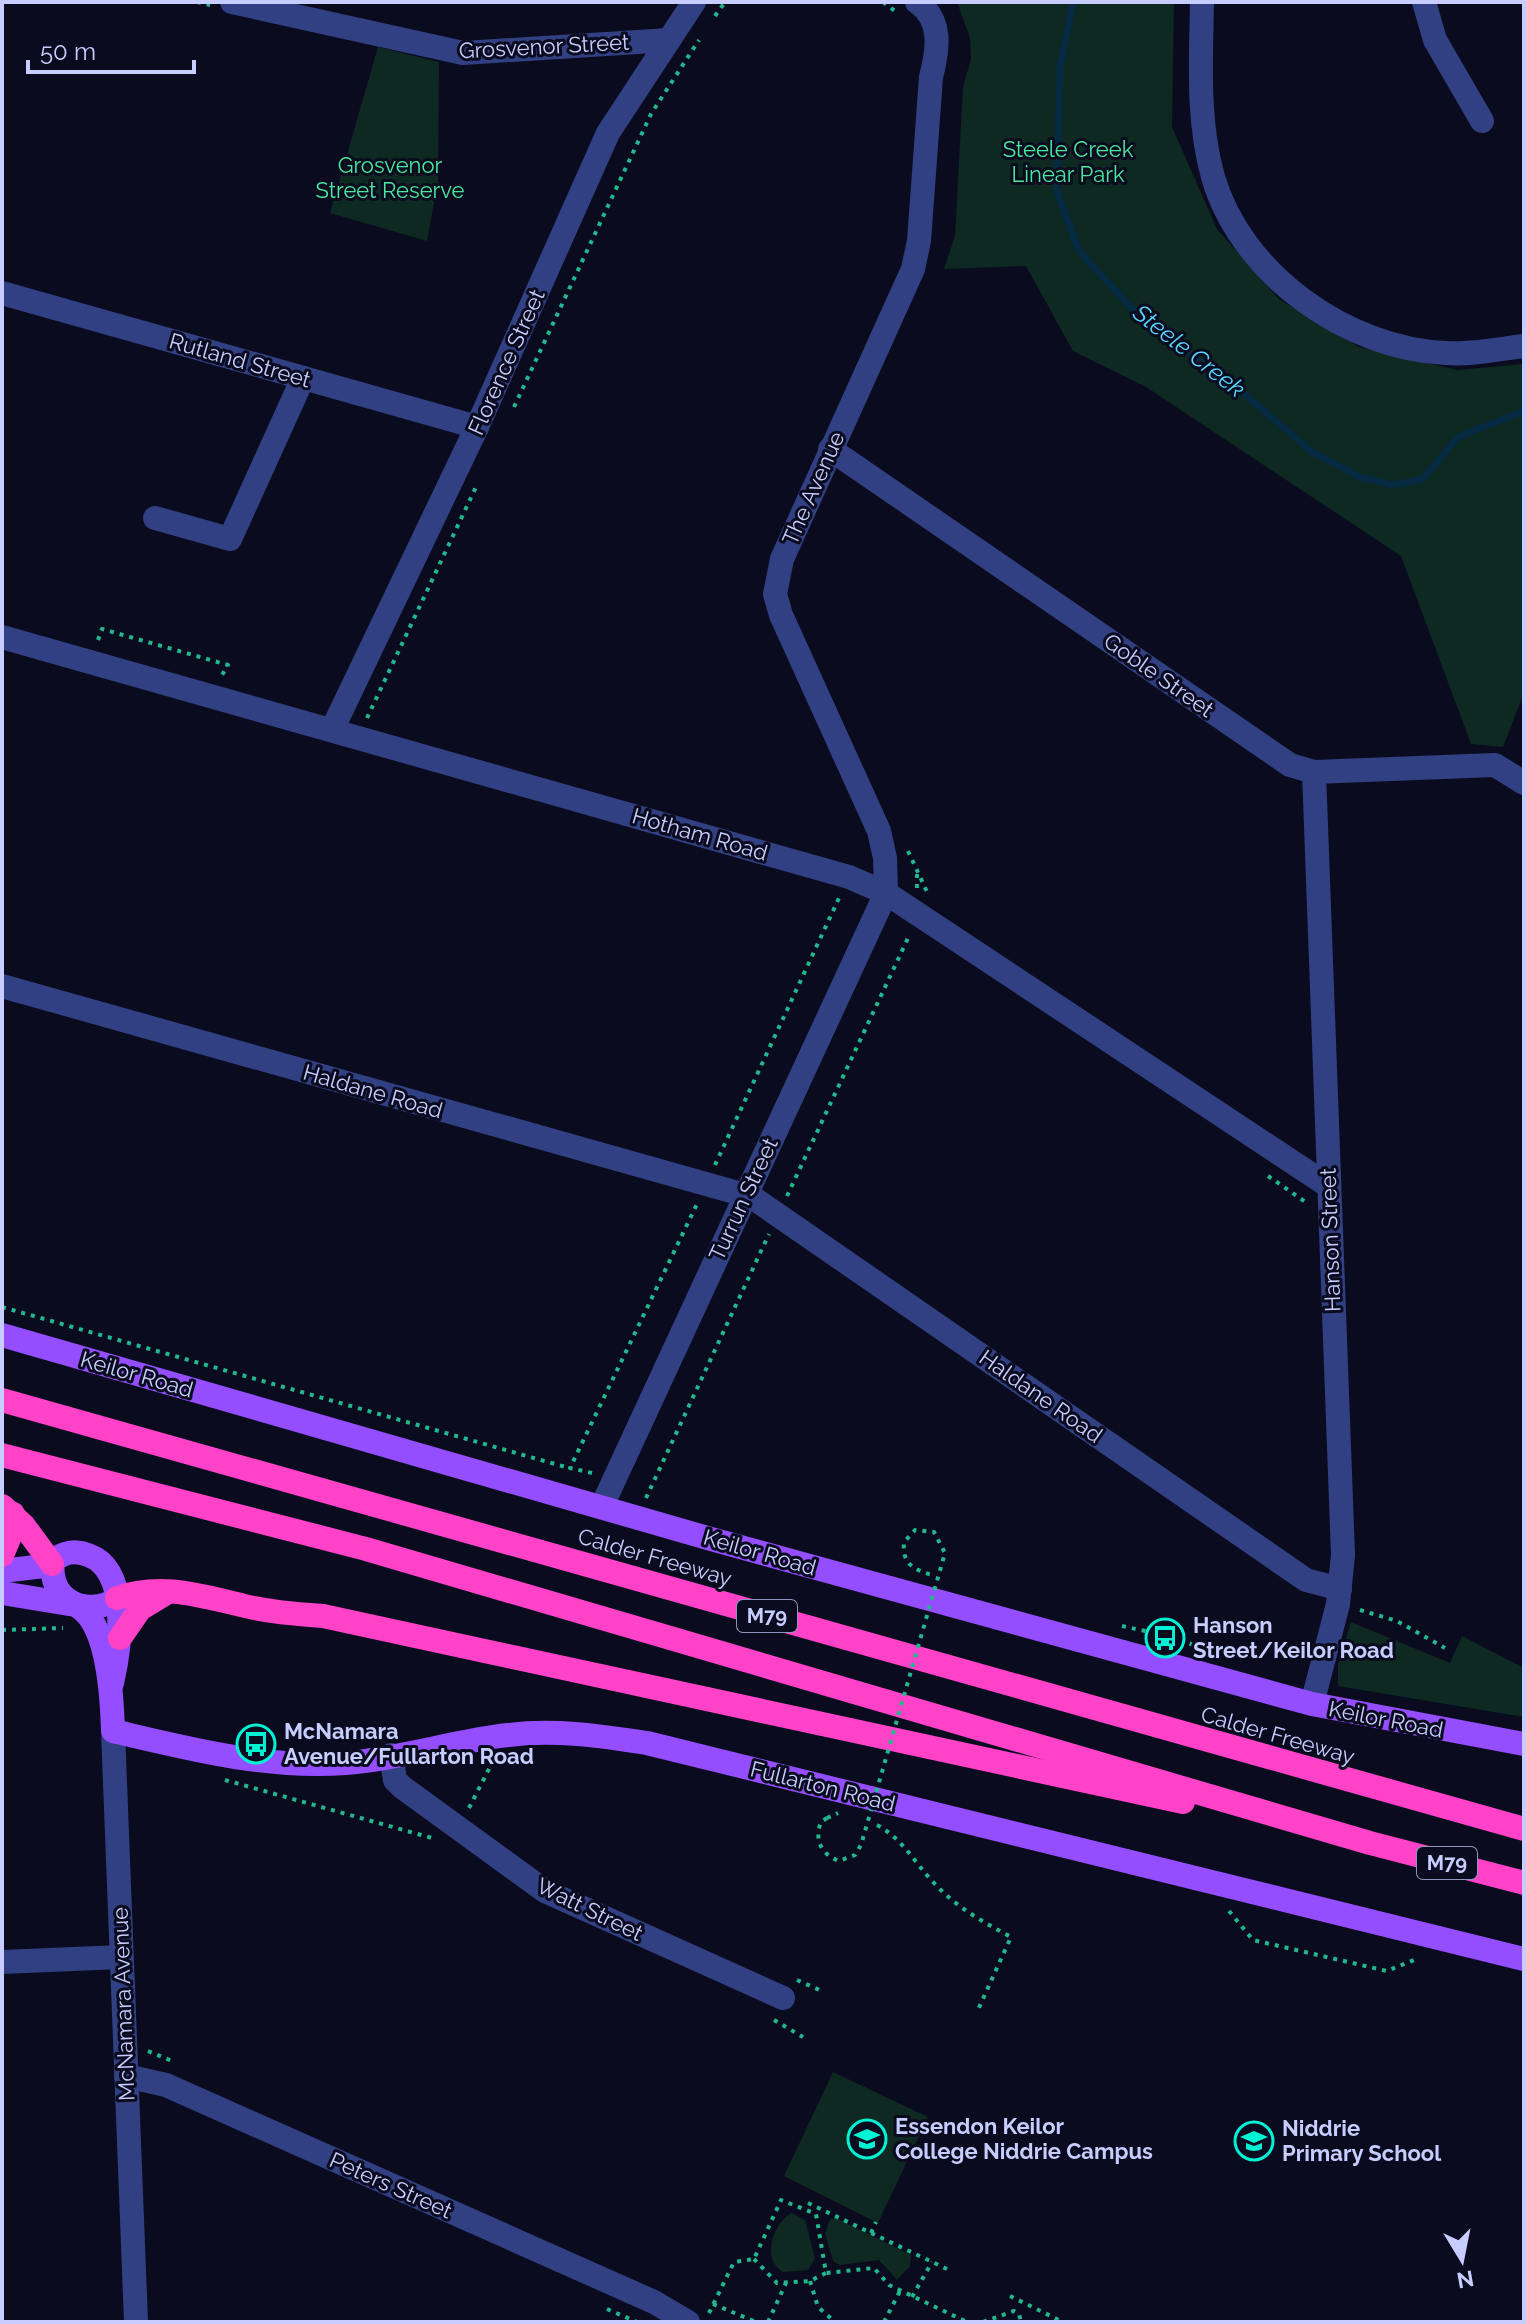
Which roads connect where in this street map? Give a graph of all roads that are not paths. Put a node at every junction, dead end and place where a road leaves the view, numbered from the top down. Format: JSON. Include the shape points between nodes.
{"nodes":[{"id":1,"x":694,"y":2,"type":"edge"},
{"id":2,"x":1202,"y":2,"type":"edge"},
{"id":3,"x":1424,"y":2,"type":"edge"},
{"id":4,"x":222,"y":4,"type":"edge"},
{"id":5,"x":907,"y":7,"type":"edge"},
{"id":6,"x":669,"y":40,"type":"junction"},
{"id":7,"x":1482,"y":121,"type":"dead end"},
{"id":8,"x":2,"y":293,"type":"edge"},
{"id":9,"x":1524,"y":346,"type":"edge"},
{"id":10,"x":303,"y":378,"type":"junction"},
{"id":11,"x":477,"y":427,"type":"junction"},
{"id":12,"x":830,"y":449,"type":"junction"},
{"id":13,"x":155,"y":518,"type":"dead end"},
{"id":14,"x":2,"y":637,"type":"edge"},
{"id":15,"x":332,"y":730,"type":"junction"},
{"id":16,"x":1314,"y":772,"type":"junction"},
{"id":17,"x":1524,"y":783,"type":"edge"},
{"id":18,"x":886,"y":893,"type":"junction"},
{"id":19,"x":2,"y":986,"type":"edge"},
{"id":20,"x":1327,"y":1185,"type":"junction"},
{"id":21,"x":745,"y":1194,"type":"junction"},
{"id":22,"x":2,"y":1335,"type":"edge"},
{"id":23,"x":5,"y":1400,"type":"edge"},
{"id":24,"x":2,"y":1455,"type":"edge"},
{"id":25,"x":605,"y":1499,"type":"junction"},
{"id":26,"x":8,"y":1510,"type":"edge"},
{"id":27,"x":2,"y":1555,"type":"edge"},
{"id":28,"x":52,"y":1565,"type":"junction"},
{"id":29,"x":2,"y":1571,"type":"edge"},
{"id":30,"x":175,"y":1590,"type":"junction"},
{"id":31,"x":2,"y":1593,"type":"edge"},
{"id":32,"x":1339,"y":1596,"type":"junction"},
{"id":33,"x":117,"y":1599,"type":"junction"},
{"id":34,"x":77,"y":1613,"type":"junction"},
{"id":35,"x":120,"y":1638,"type":"junction"},
{"id":36,"x":111,"y":1685,"type":"junction"},
{"id":37,"x":1312,"y":1704,"type":"junction"},
{"id":38,"x":113,"y":1731,"type":"junction"},
{"id":39,"x":1524,"y":1744,"type":"edge"},
{"id":40,"x":391,"y":1755,"type":"junction"},
{"id":41,"x":1524,"y":1829,"type":"edge"},
{"id":42,"x":1370,"y":1843,"type":"junction"},
{"id":43,"x":1524,"y":1883,"type":"edge"},
{"id":44,"x":121,"y":1957,"type":"junction"},
{"id":45,"x":1524,"y":1959,"type":"edge"},
{"id":46,"x":2,"y":1962,"type":"edge"},
{"id":47,"x":782,"y":1998,"type":"road end"},
{"id":48,"x":126,"y":2076,"type":"junction"},
{"id":49,"x":136,"y":2322,"type":"edge"},
{"id":50,"x":688,"y":2322,"type":"edge"}],
"edges":[{"from":1,"to":6,"type":"street","name":"Florence Street"},
{"from":2,"to":9,"type":"street","via":[[1201,106],[1214,178],[1241,235],[1293,294],[1347,329],[1394,345],[1446,354]]},
{"from":3,"to":7,"type":"street","via":[[1435,40]]},
{"from":4,"to":6,"type":"street","name":"Grosvenor Street","via":[[463,53]]},
{"from":5,"to":12,"type":"street","name":"The Avenue","via":[[937,29],[919,241],[913,269]]},
{"from":6,"to":11,"type":"street","name":"Florence Street","via":[[608,133]]},
{"from":8,"to":10,"type":"street","name":"Rutland Street"},
{"from":10,"to":11,"type":"street","name":"Rutland Street"},
{"from":10,"to":13,"type":"street","via":[[230,539]]},
{"from":11,"to":15,"type":"street","name":"Florence Street"},
{"from":12,"to":16,"type":"street","name":"Goble Street","via":[[1269,752]]},
{"from":12,"to":18,"type":"street","name":"The Avenue","via":[[782,559],[775,594],[879,831]]},
{"from":14,"to":15,"type":"street","name":"Hotham Road"},
{"from":15,"to":18,"type":"street","name":"Hotham Road","via":[[849,877]]},
{"from":16,"to":17,"type":"street","name":"Goble Street","via":[[1495,765]]},
{"from":16,"to":20,"type":"street","name":"Hanson Street"},
{"from":18,"to":20,"type":"street","name":"Hotham Road"},
{"from":18,"to":21,"type":"street","name":"Turrun Street"},
{"from":19,"to":21,"type":"street","name":"Haldane Road"},
{"from":20,"to":32,"type":"street","name":"Hanson Street","via":[[1343,1555]]},
{"from":21,"to":25,"type":"street","name":"Turrun Street"},
{"from":21,"to":32,"type":"street","name":"Haldane Road","via":[[1306,1580]]},
{"from":22,"to":25,"type":"main road","name":"Keilor Road"},
{"from":23,"to":41,"type":"highway","name":"Calder Freeway","number":"M79"},
{"from":24,"to":42,"type":"highway","number":"M79","via":[[366,1549]]},
{"from":25,"to":37,"type":"main road","name":"Keilor Road"},
{"from":26,"to":27,"type":"highway","via":[[9,1540]]},
{"from":26,"to":28,"type":"highway"},
{"from":28,"to":29,"type":"main road"},
{"from":28,"to":33,"type":"main road","via":[[69,1553],[96,1558],[112,1576]]},
{"from":28,"to":34,"type":"main road","via":[[58,1588]]},
{"from":30,"to":33,"type":"highway"},
{"from":30,"to":35,"type":"highway","via":[[144,1605]]},
{"from":30,"to":42,"type":"highway","via":[[323,1616]]},
{"from":31,"to":34,"type":"main road"},
{"from":32,"to":37,"type":"street","name":"Hanson Street"},
{"from":33,"to":34,"type":"main road"},
{"from":33,"to":35,"type":"main road","name":"McNamara Avenue"},
{"from":34,"to":36,"type":"main road","name":"McNamara Avenue","via":[[92,1618],[98,1630]]},
{"from":35,"to":36,"type":"main road","name":"McNamara Avenue"},
{"from":36,"to":38,"type":"main road","name":"McNamara Avenue"},
{"from":37,"to":39,"type":"main road","name":"Keilor Road"},
{"from":38,"to":40,"type":"main road","name":"Fullarton Road","via":[[256,1761],[348,1763]]},
{"from":38,"to":44,"type":"street","name":"McNamara Avenue"},
{"from":40,"to":45,"type":"main road","name":"Fullarton Road","via":[[542,1733],[647,1743]]},
{"from":40,"to":47,"type":"street","name":"Watt Street","via":[[395,1780],[402,1787],[545,1891]]},
{"from":42,"to":43,"type":"highway","number":"M79"},
{"from":44,"to":46,"type":"street"},
{"from":44,"to":48,"type":"street","name":"McNamara Avenue"},
{"from":48,"to":49,"type":"street","name":"McNamara Avenue"},
{"from":48,"to":50,"type":"street","name":"Peters Street","via":[[166,2085],[654,2302]]}]}
